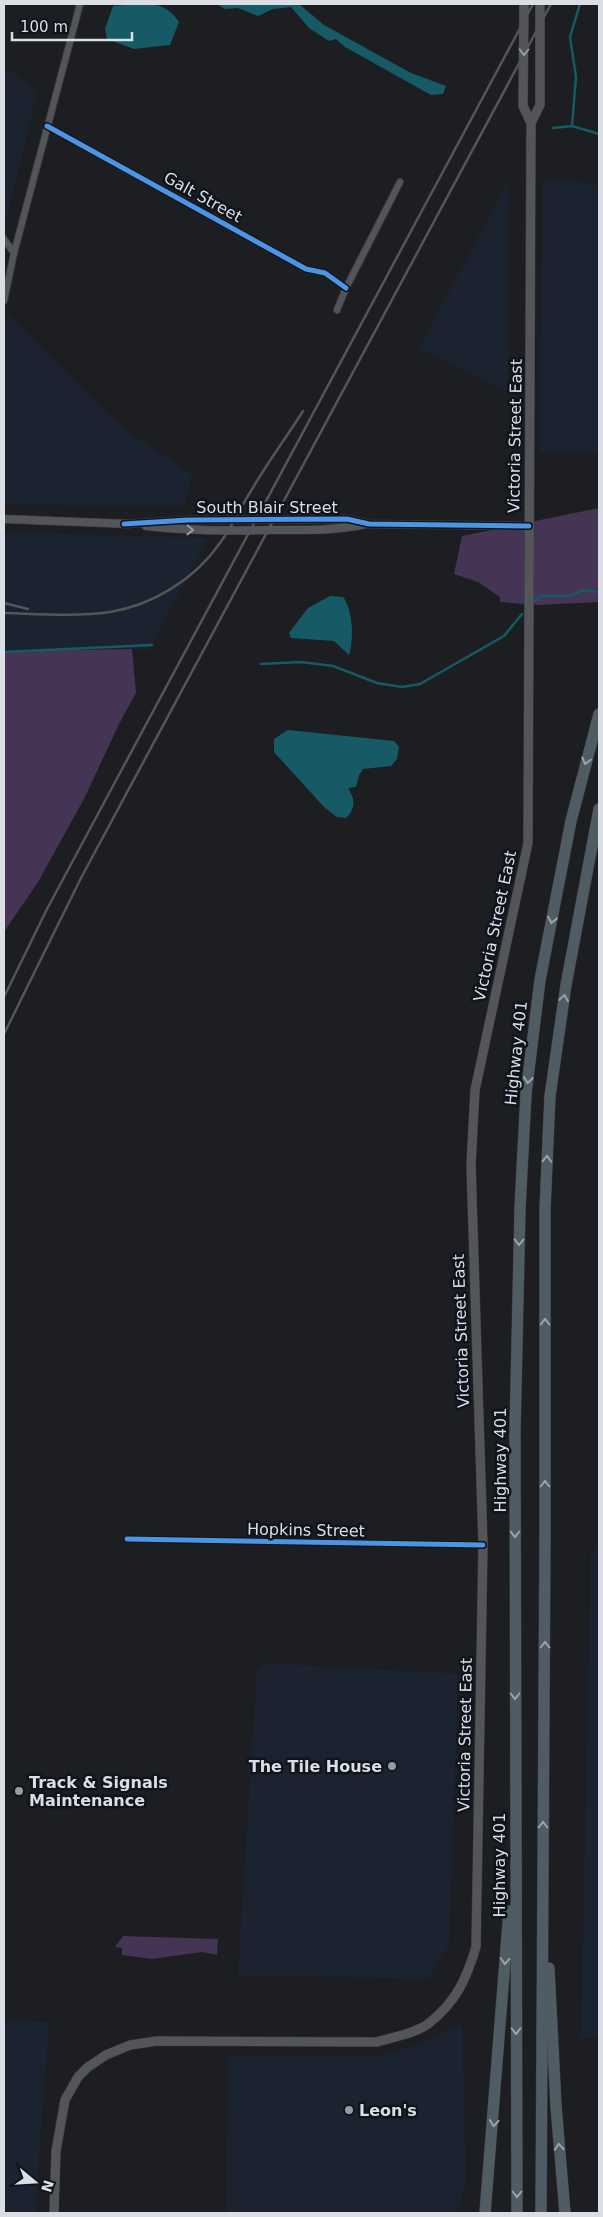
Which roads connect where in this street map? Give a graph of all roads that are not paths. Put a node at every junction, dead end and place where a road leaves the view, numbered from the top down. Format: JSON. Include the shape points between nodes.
{"nodes":[{"id":1,"x":80,"y":4,"type":"edge"},
{"id":2,"x":524,"y":4,"type":"edge"},
{"id":3,"x":540,"y":4,"type":"edge"},
{"id":4,"x":532,"y":123,"type":"junction"},
{"id":5,"x":47,"y":126,"type":"junction"},
{"id":6,"x":400,"y":182,"type":"dead end"},
{"id":7,"x":4,"y":239,"type":"edge"},
{"id":8,"x":14,"y":253,"type":"junction"},
{"id":9,"x":346,"y":288,"type":"junction"},
{"id":10,"x":4,"y":301,"type":"edge"},
{"id":11,"x":337,"y":310,"type":"dead end"},
{"id":12,"x":4,"y":519,"type":"edge"},
{"id":13,"x":529,"y":526,"type":"junction"},
{"id":14,"x":599,"y":714,"type":"edge"},
{"id":15,"x":599,"y":809,"type":"edge"},
{"id":16,"x":128,"y":1539,"type":"dead end"},
{"id":17,"x":483,"y":1545,"type":"junction"},
{"id":18,"x":515,"y":1825,"type":"junction"},
{"id":19,"x":543,"y":1874,"type":"junction"},
{"id":20,"x":54,"y":2213,"type":"edge"},
{"id":21,"x":486,"y":2213,"type":"edge"},
{"id":22,"x":517,"y":2213,"type":"edge"},
{"id":23,"x":541,"y":2213,"type":"edge"},
{"id":24,"x":565,"y":2213,"type":"edge"}],
"edges":[{"from":1,"to":5,"type":"street"},
{"from":2,"to":4,"type":"main road","name":"Victoria Street East","one_way":true,"via":[[523,106]]},
{"from":3,"to":4,"type":"main road","name":"Victoria Street East","via":[[540,105]]},
{"from":4,"to":13,"type":"main road","name":"Victoria Street East"},
{"from":5,"to":8,"type":"street"},
{"from":5,"to":9,"type":"street","name":"Galt Street","via":[[306,269],[325,273]]},
{"from":6,"to":9,"type":"street"},
{"from":7,"to":8,"type":"street"},
{"from":8,"to":10,"type":"street"},
{"from":9,"to":11,"type":"street"},
{"from":12,"to":13,"type":"street","name":"South Blair Street","via":[[124,524],[176,530],[346,528],[370,524]]},
{"from":13,"to":17,"type":"main road","name":"Victoria Street East","via":[[528,843],[475,1090],[471,1165]]},
{"from":14,"to":18,"type":"highway","name":"Highway 401","one_way":true,"via":[[571,822],[540,980],[526,1094],[520,1208],[516,1433]]},
{"from":19,"to":15,"type":"highway","one_way":true,"via":[[545,1209],[550,1096],[566,985]]},
{"from":16,"to":17,"type":"street","name":"Hopkins Street"},
{"from":17,"to":20,"type":"main road","name":"Victoria Street East","via":[[476,1947],[459,1993],[427,2024],[377,2042],[158,2041],[130,2045],[106,2055],[78,2077],[65,2100],[56,2150]]},
{"from":18,"to":21,"type":"highway","one_way":true},
{"from":18,"to":22,"type":"highway","name":"Highway 401","one_way":true},
{"from":19,"to":23,"type":"highway"},
{"from":24,"to":19,"type":"highway","one_way":true}]}
